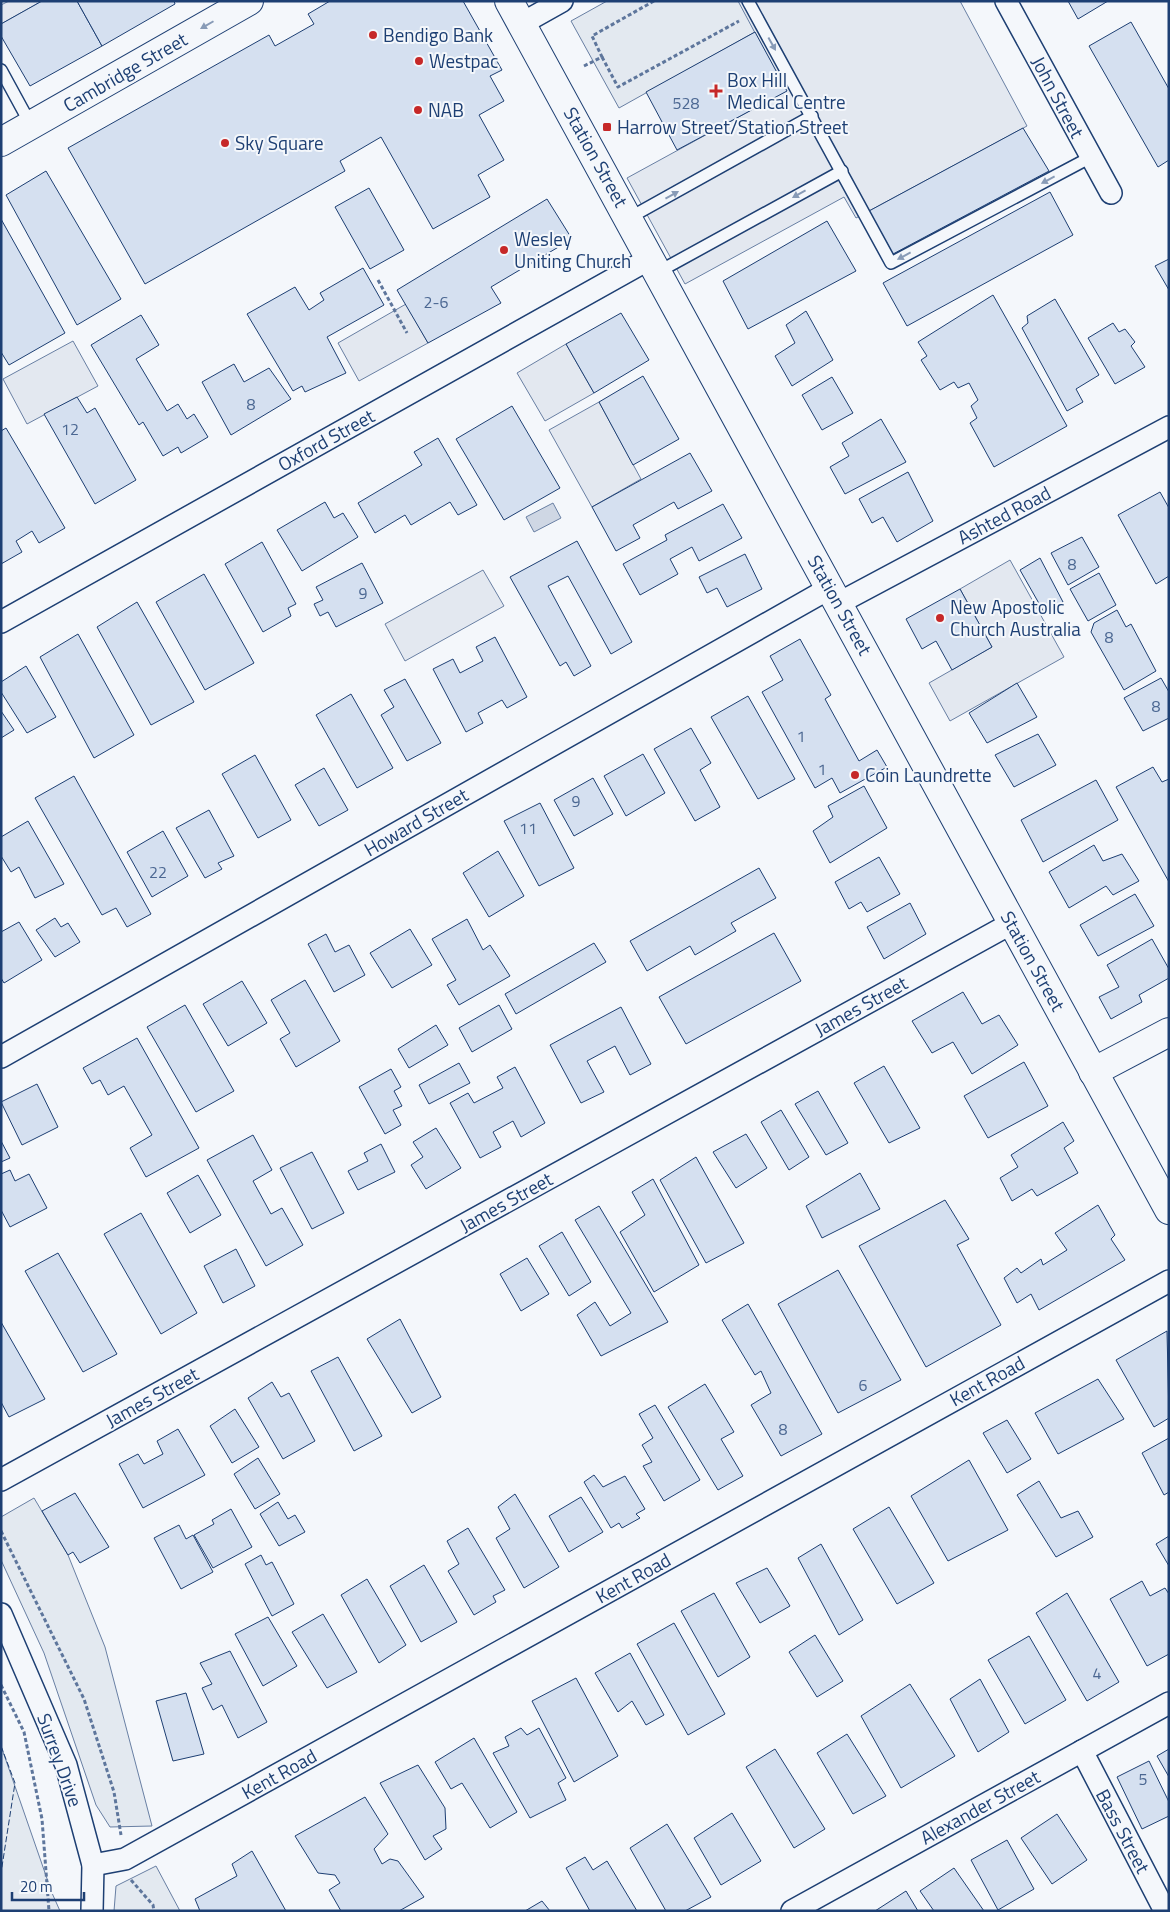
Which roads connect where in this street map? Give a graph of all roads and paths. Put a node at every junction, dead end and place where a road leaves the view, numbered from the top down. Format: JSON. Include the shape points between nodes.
{"nodes":[{"id":1,"x":249,"y":1,"type":"edge"},
{"id":2,"x":562,"y":1,"type":"edge"},
{"id":3,"x":654,"y":1,"type":"edge"},
{"id":4,"x":748,"y":1,"type":"edge"},
{"id":5,"x":1006,"y":1,"type":"edge"},
{"id":6,"x":754,"y":12,"type":"junction"},
{"id":7,"x":515,"y":13,"type":"edge"},
{"id":8,"x":602,"y":57,"type":"junction"},
{"id":9,"x":584,"y":66,"type":"dead end"},
{"id":10,"x":1,"y":70,"type":"edge"},
{"id":11,"x":812,"y":116,"type":"junction"},
{"id":12,"x":31,"y":126,"type":"junction"},
{"id":13,"x":1,"y":142,"type":"edge"},
{"id":14,"x":1091,"y":157,"type":"junction"},
{"id":15,"x":842,"y":171,"type":"junction"},
{"id":16,"x":1111,"y":194,"type":"dead end"},
{"id":17,"x":629,"y":218,"type":"junction"},
{"id":18,"x":654,"y":265,"type":"junction"},
{"id":19,"x":378,"y":280,"type":"dead end"},
{"id":20,"x":407,"y":334,"type":"dead end"},
{"id":21,"x":1169,"y":427,"type":"edge"},
{"id":22,"x":835,"y":596,"type":"junction"},
{"id":23,"x":1,"y":622,"type":"edge"},
{"id":24,"x":1012,"y":923,"type":"junction"},
{"id":25,"x":1169,"y":1032,"type":"edge"},
{"id":26,"x":1,"y":1057,"type":"edge"},
{"id":27,"x":1093,"y":1072,"type":"junction"},
{"id":28,"x":1169,"y":1210,"type":"edge"},
{"id":29,"x":1169,"y":1281,"type":"edge"},
{"id":30,"x":1,"y":1480,"type":"edge"},
{"id":31,"x":1,"y":1531,"type":"edge"},
{"id":32,"x":1,"y":1614,"type":"edge"},
{"id":33,"x":1,"y":1685,"type":"edge"},
{"id":34,"x":1169,"y":1702,"type":"edge"},
{"id":35,"x":1082,"y":1751,"type":"junction"},
{"id":36,"x":125,"y":1859,"type":"junction"},
{"id":37,"x":93,"y":1864,"type":"junction"},
{"id":38,"x":49,"y":1911,"type":"edge"},
{"id":39,"x":92,"y":1911,"type":"edge"},
{"id":40,"x":154,"y":1911,"type":"edge"},
{"id":41,"x":792,"y":1911,"type":"edge"},
{"id":42,"x":1165,"y":1911,"type":"edge"}],
"edges":[{"from":1,"to":12,"type":"main road","name":"Cambridge Street","one_way":true},
{"from":2,"to":7,"type":"street"},
{"from":3,"to":8,"type":"path","via":[[592,36]]},
{"from":4,"to":6,"type":"lane"},
{"from":5,"to":14,"type":"street","name":"John Street"},
{"from":6,"to":8,"type":"path","via":[[618,87]]},
{"from":6,"to":11,"type":"lane","one_way":true},
{"from":7,"to":17,"type":"main road","name":"Station Street"},
{"from":8,"to":9,"type":"path"},
{"from":10,"to":12,"type":"lane"},
{"from":11,"to":15,"type":"lane"},
{"from":17,"to":11,"type":"lane","one_way":true},
{"from":12,"to":13,"type":"main road","name":"Cambridge Street"},
{"from":14,"to":15,"type":"lane","one_way":true,"via":[[891,263]]},
{"from":14,"to":16,"type":"street","name":"John Street"},
{"from":15,"to":18,"type":"lane","one_way":true},
{"from":17,"to":18,"type":"main road","name":"Station Street"},
{"from":18,"to":22,"type":"main road","name":"Station Street"},
{"from":18,"to":23,"type":"street","name":"Oxford Street"},
{"from":19,"to":20,"type":"path"},
{"from":21,"to":22,"type":"street","name":"Ashted Road"},
{"from":22,"to":24,"type":"main road","name":"Station Street"},
{"from":22,"to":26,"type":"street","name":"Howard Street"},
{"from":24,"to":27,"type":"main road","name":"Station Street"},
{"from":24,"to":30,"type":"street","name":"James Street"},
{"from":25,"to":27,"type":"main road"},
{"from":27,"to":28,"type":"main road","name":"Station Street"},
{"from":29,"to":36,"type":"street","name":"Kent Road"},
{"from":31,"to":36,"type":"path","via":[[84,1699],[114,1792]]},
{"from":32,"to":37,"type":"street","name":"Surrey Drive","via":[[66,1765]]},
{"from":33,"to":38,"type":"path","via":[[24,1732],[42,1819]]},
{"from":34,"to":35,"type":"street","name":"Alexander Street"},
{"from":35,"to":41,"type":"street","name":"Alexander Street"},
{"from":35,"to":42,"type":"street","name":"Bass Street"},
{"from":36,"to":37,"type":"street","name":"Kent Road"},
{"from":36,"to":40,"type":"path","via":[[130,1878],[153,1905]]},
{"from":37,"to":39,"type":"street","name":"Surrey Drive"}]}
